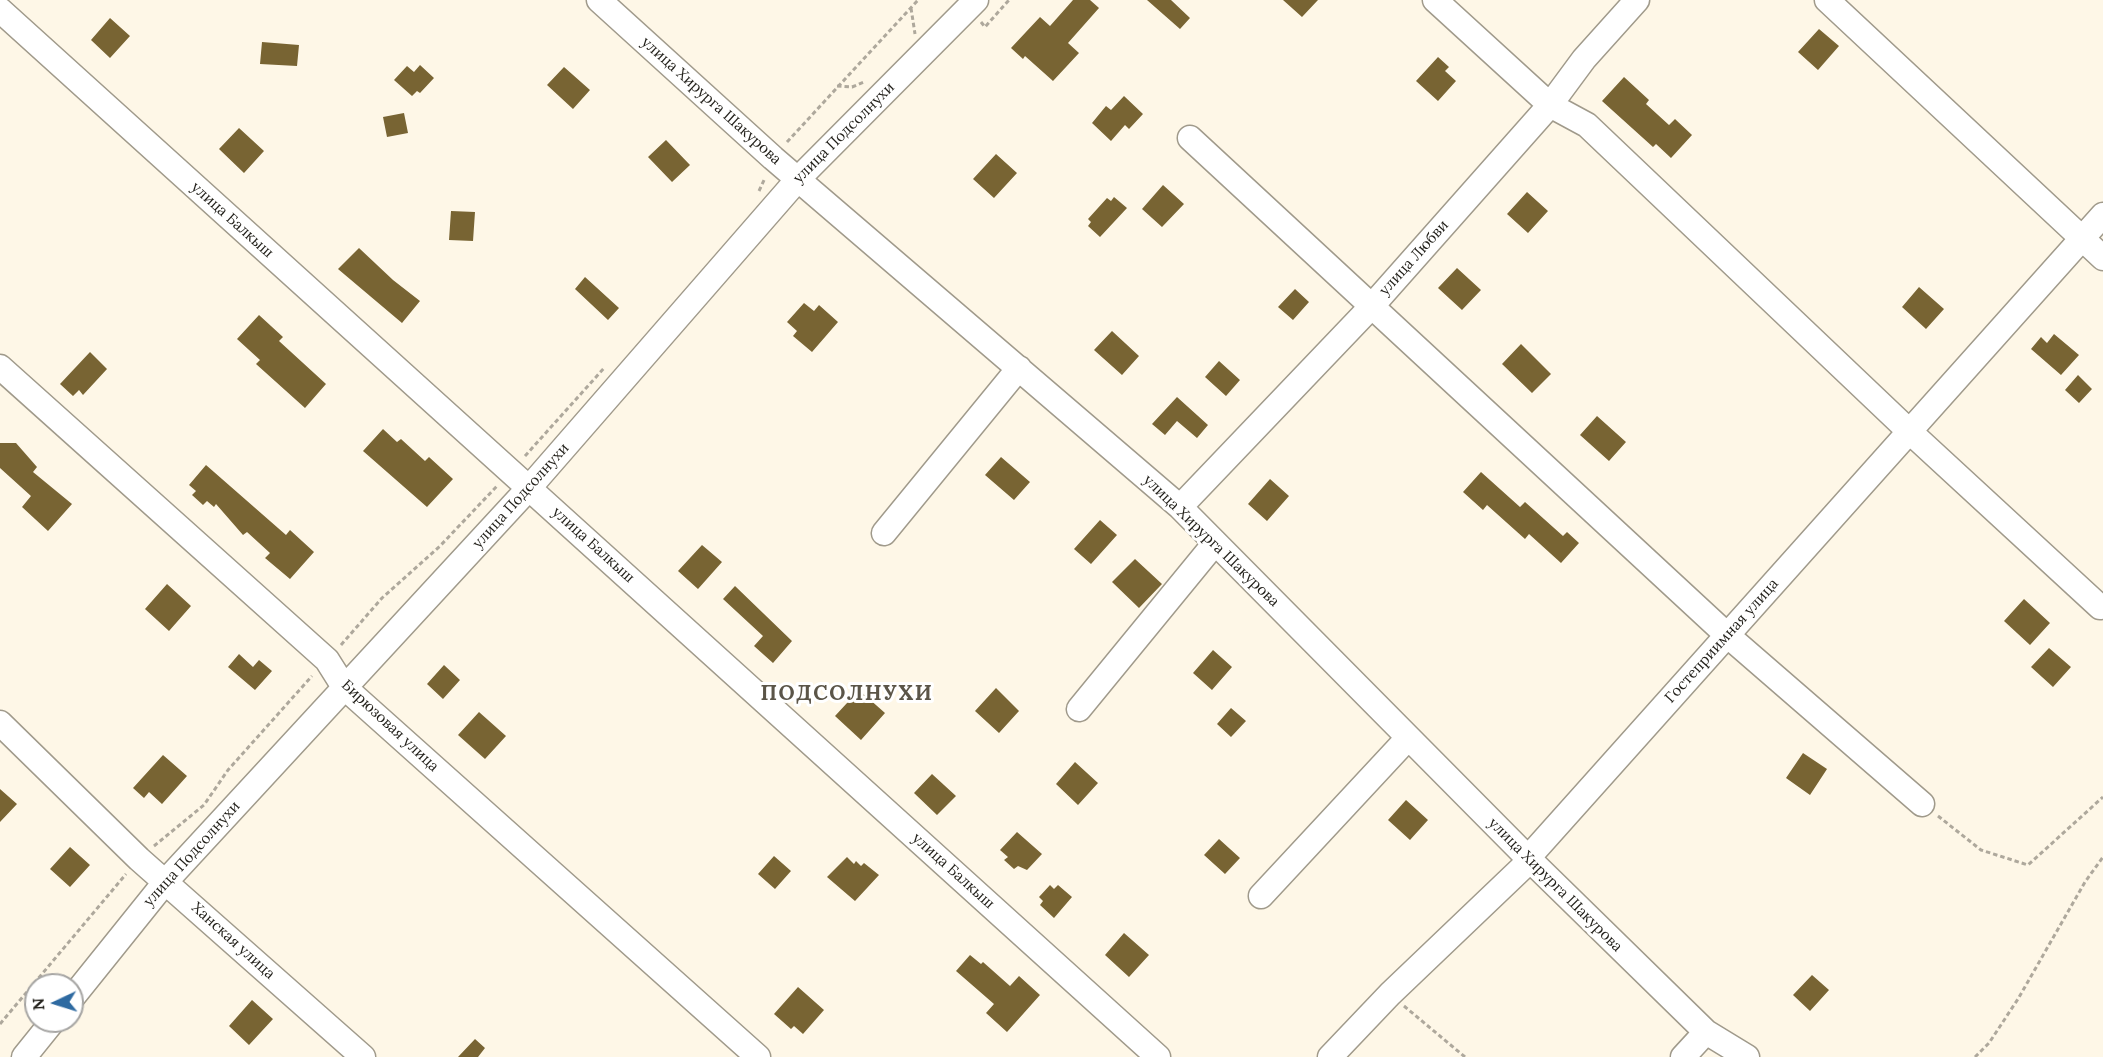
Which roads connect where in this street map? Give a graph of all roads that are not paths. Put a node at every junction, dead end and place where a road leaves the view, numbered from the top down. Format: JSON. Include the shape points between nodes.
{"nodes":[{"id":1,"x":599,"y":0,"type":"edge"},
{"id":2,"x":976,"y":0,"type":"edge"},
{"id":3,"x":1435,"y":0,"type":"edge"},
{"id":4,"x":1637,"y":0,"type":"edge"},
{"id":5,"x":1827,"y":0,"type":"edge"},
{"id":6,"x":0,"y":10,"type":"edge"},
{"id":7,"x":1550,"y":105,"type":"junction"},
{"id":8,"x":1190,"y":138,"type":"dead end"},
{"id":9,"x":799,"y":178,"type":"junction"},
{"id":10,"x":2103,"y":215,"type":"edge"},
{"id":11,"x":2082,"y":239,"type":"junction"},
{"id":12,"x":2103,"y":258,"type":"edge"},
{"id":13,"x":1371,"y":307,"type":"junction"},
{"id":14,"x":0,"y":367,"type":"edge"},
{"id":15,"x":1019,"y":368,"type":"junction"},
{"id":16,"x":1909,"y":431,"type":"junction"},
{"id":17,"x":529,"y":488,"type":"junction"},
{"id":18,"x":1180,"y":507,"type":"junction"},
{"id":19,"x":884,"y":533,"type":"dead end"},
{"id":20,"x":1215,"y":543,"type":"junction"},
{"id":21,"x":2100,"y":607,"type":"dead end"},
{"id":22,"x":1727,"y":635,"type":"junction"},
{"id":23,"x":344,"y":687,"type":"junction"},
{"id":24,"x":1079,"y":709,"type":"dead end"},
{"id":25,"x":0,"y":723,"type":"edge"},
{"id":26,"x":1408,"y":738,"type":"junction"},
{"id":27,"x":1922,"y":804,"type":"road end"},
{"id":28,"x":1528,"y":858,"type":"junction"},
{"id":29,"x":166,"y":881,"type":"junction"},
{"id":30,"x":1261,"y":896,"type":"dead end"},
{"id":31,"x":84,"y":983,"type":"edge"},
{"id":32,"x":1706,"y":1032,"type":"junction"},
{"id":33,"x":43,"y":1033,"type":"edge"},
{"id":34,"x":24,"y":1057,"type":"edge"},
{"id":35,"x":363,"y":1057,"type":"edge"},
{"id":36,"x":758,"y":1057,"type":"edge"},
{"id":37,"x":1158,"y":1057,"type":"edge"},
{"id":38,"x":1330,"y":1057,"type":"edge"},
{"id":39,"x":1683,"y":1057,"type":"edge"},
{"id":40,"x":1747,"y":1057,"type":"edge"}],
"edges":[{"from":1,"to":9,"type":"street","name":"улица Хирурга Шакурова"},
{"from":2,"to":9,"type":"street","name":"улица Подсолнухи"},
{"from":3,"to":7,"type":"street"},
{"from":4,"to":7,"type":"street","name":"улица Любви","via":[[1584,59]]},
{"from":5,"to":11,"type":"street"},
{"from":6,"to":17,"type":"street","name":"улица Балкыш"},
{"from":7,"to":13,"type":"street","name":"улица Любви"},
{"from":7,"to":16,"type":"street","via":[[1587,125]]},
{"from":8,"to":13,"type":"street"},
{"from":9,"to":15,"type":"street","name":"улица Хирурга Шакурова"},
{"from":9,"to":17,"type":"street","name":"улица Подсолнухи"},
{"from":10,"to":11,"type":"street","name":"Гостеприимная улица"},
{"from":11,"to":12,"type":"street"},
{"from":11,"to":16,"type":"street","name":"Гостеприимная улица"},
{"from":13,"to":18,"type":"street","name":"улица Любви"},
{"from":13,"to":22,"type":"street"},
{"from":14,"to":23,"type":"street","name":"Бирюзовая улица","via":[[327,660]]},
{"from":15,"to":18,"type":"street","name":"улица Хирурга Шакурова"},
{"from":15,"to":19,"type":"street"},
{"from":16,"to":21,"type":"street"},
{"from":16,"to":22,"type":"street","name":"Гостеприимная улица"},
{"from":17,"to":23,"type":"street","name":"улица Подсолнухи"},
{"from":17,"to":37,"type":"street","name":"улица Балкыш"},
{"from":18,"to":20,"type":"street","name":"улица Хирурга Шакурова"},
{"from":20,"to":24,"type":"street"},
{"from":20,"to":26,"type":"street","name":"улица Хирурга Шакурова"},
{"from":22,"to":27,"type":"street"},
{"from":22,"to":28,"type":"street","name":"Гостеприимная улица"},
{"from":23,"to":29,"type":"street","name":"улица Подсолнухи"},
{"from":23,"to":36,"type":"street","name":"Бирюзовая улица"},
{"from":25,"to":29,"type":"street","name":"Ханская улица"},
{"from":26,"to":28,"type":"street","name":"улица Хирурга Шакурова"},
{"from":26,"to":30,"type":"street"},
{"from":28,"to":32,"type":"street","name":"улица Хирурга Шакурова"},
{"from":28,"to":38,"type":"street","name":"Гостеприимная улица"},
{"from":29,"to":31,"type":"street","name":"улица Подсолнухи"},
{"from":29,"to":35,"type":"street","name":"Ханская улица"},
{"from":32,"to":39,"type":"street"},
{"from":32,"to":40,"type":"street","name":"улица Хирурга Шакурова"},
{"from":33,"to":34,"type":"street"}]}
